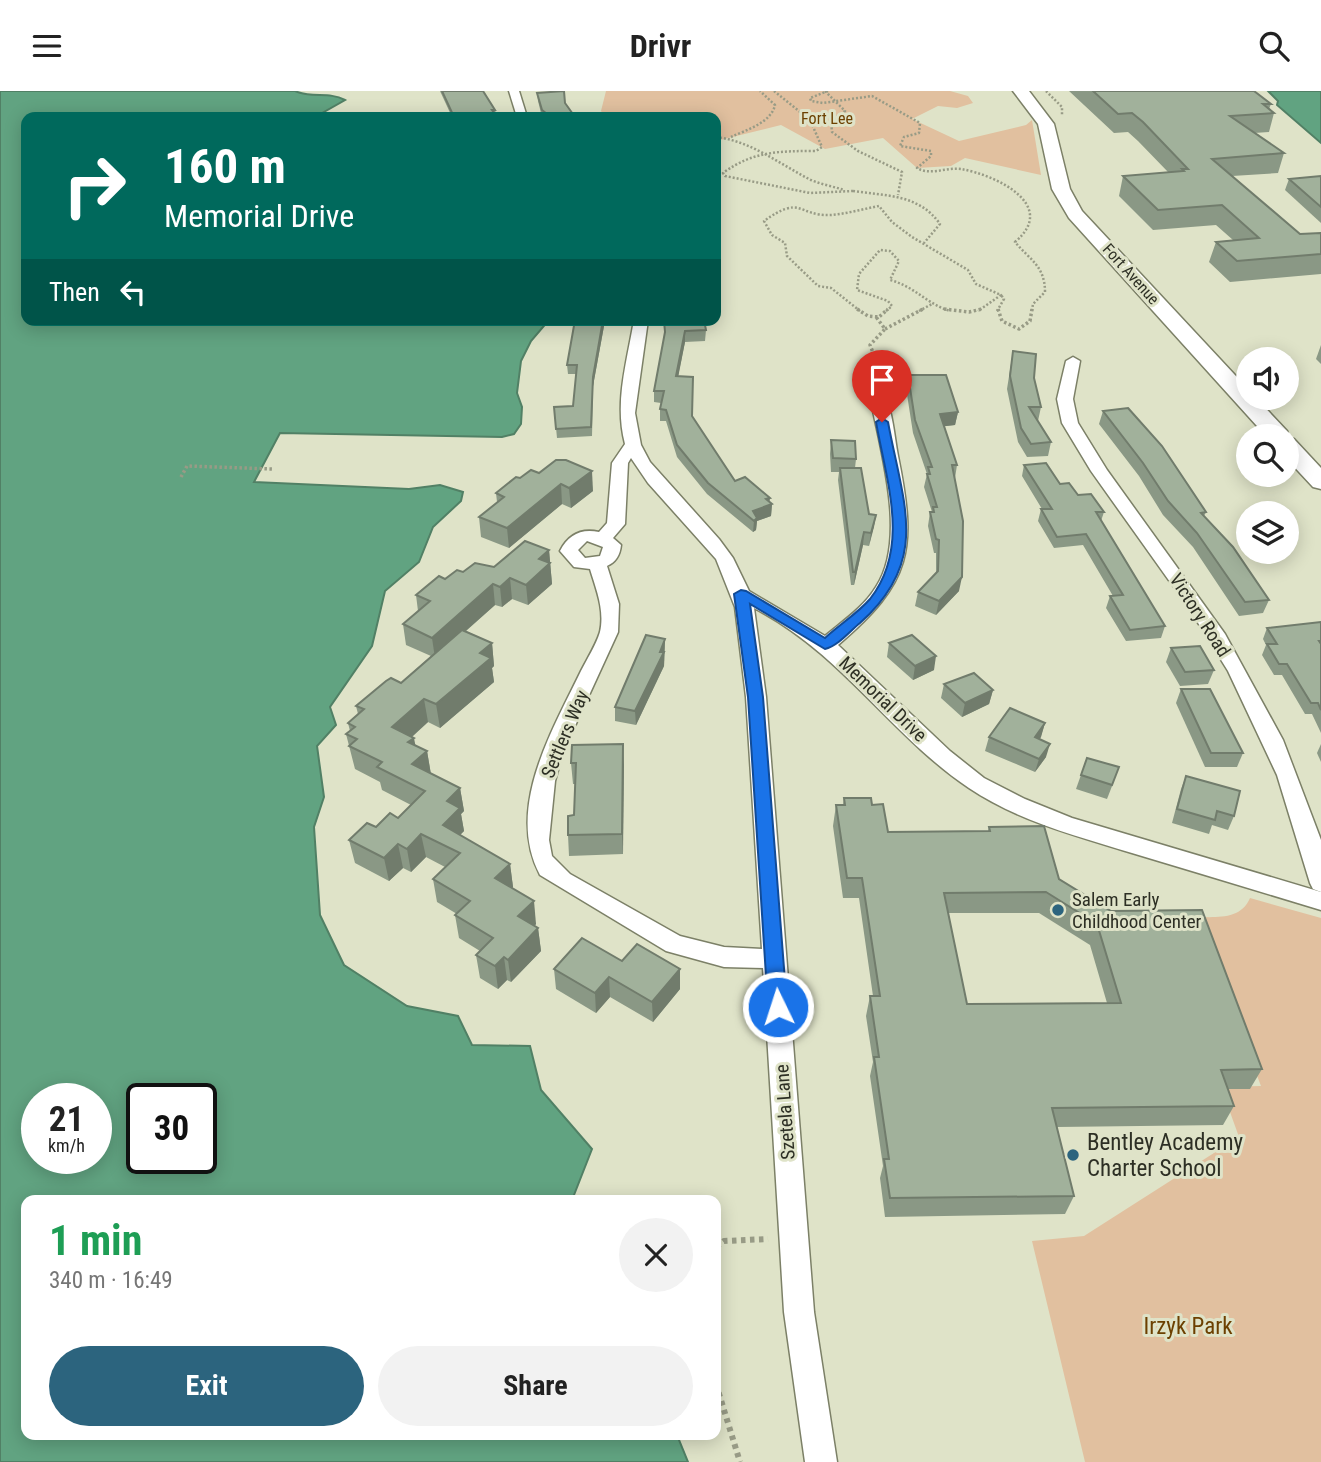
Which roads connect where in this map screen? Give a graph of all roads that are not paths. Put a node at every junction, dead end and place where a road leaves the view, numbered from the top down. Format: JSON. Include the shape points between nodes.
{"nodes":[{"id":1,"x":514,"y":91,"type":"edge"},
{"id":2,"x":1021,"y":91,"type":"edge"},
{"id":3,"x":520,"y":112,"type":"edge"},
{"id":4,"x":639,"y":326,"type":"edge"},
{"id":5,"x":1073,"y":361,"type":"dead end"},
{"id":6,"x":878,"y":396,"type":"road end"},
{"id":7,"x":1268,"y":424,"type":"edge"},
{"id":8,"x":633,"y":444,"type":"junction"},
{"id":9,"x":1299,"y":458,"type":"edge"},
{"id":10,"x":1321,"y":482,"type":"edge"},
{"id":11,"x":602,"y":539,"type":"junction"},
{"id":12,"x":597,"y":564,"type":"junction"},
{"id":13,"x":741,"y":594,"type":"junction"},
{"id":14,"x":825,"y":645,"type":"junction"},
{"id":15,"x":1321,"y":883,"type":"edge"},
{"id":16,"x":1321,"y":901,"type":"edge"},
{"id":17,"x":774,"y":960,"type":"junction"},
{"id":18,"x":821,"y":1462,"type":"edge"}],
"edges":[{"from":1,"to":3,"type":"street"},
{"from":2,"to":7,"type":"street","name":"Fort Avenue","via":[[1046,124],[1061,189],[1075,214]]},
{"from":4,"to":8,"type":"street","via":[[628,411]]},
{"from":5,"to":15,"type":"street","name":"Victory Road","via":[[1065,399],[1070,423],[1224,650],[1292,789]]},
{"from":6,"to":14,"type":"street","via":[[900,524],[896,566],[874,602]]},
{"from":8,"to":11,"type":"street","via":[[620,463],[616,524]]},
{"from":8,"to":13,"type":"street","via":[[653,477],[713,542]]},
{"from":9,"to":10,"type":"street"},
{"from":11,"to":12,"type":"street","via":[[613,551]]},
{"from":11,"to":12,"type":"street","via":[[582,536],[569,551],[580,563]]},
{"from":12,"to":17,"type":"street","name":"Settlers Way","via":[[610,604],[609,632],[547,766],[538,839],[541,856],[562,880],[674,944],[724,957]]},
{"from":13,"to":14,"type":"street","name":"Memorial Drive"},
{"from":13,"to":17,"type":"street","name":"Szetela Lane","via":[[756,697]]},
{"from":14,"to":16,"type":"street","name":"Memorial Drive","via":[[943,756],[977,783],[1017,805],[1065,824]]},
{"from":17,"to":18,"type":"street","name":"Szetela Lane","via":[[794,1238]]}]}
